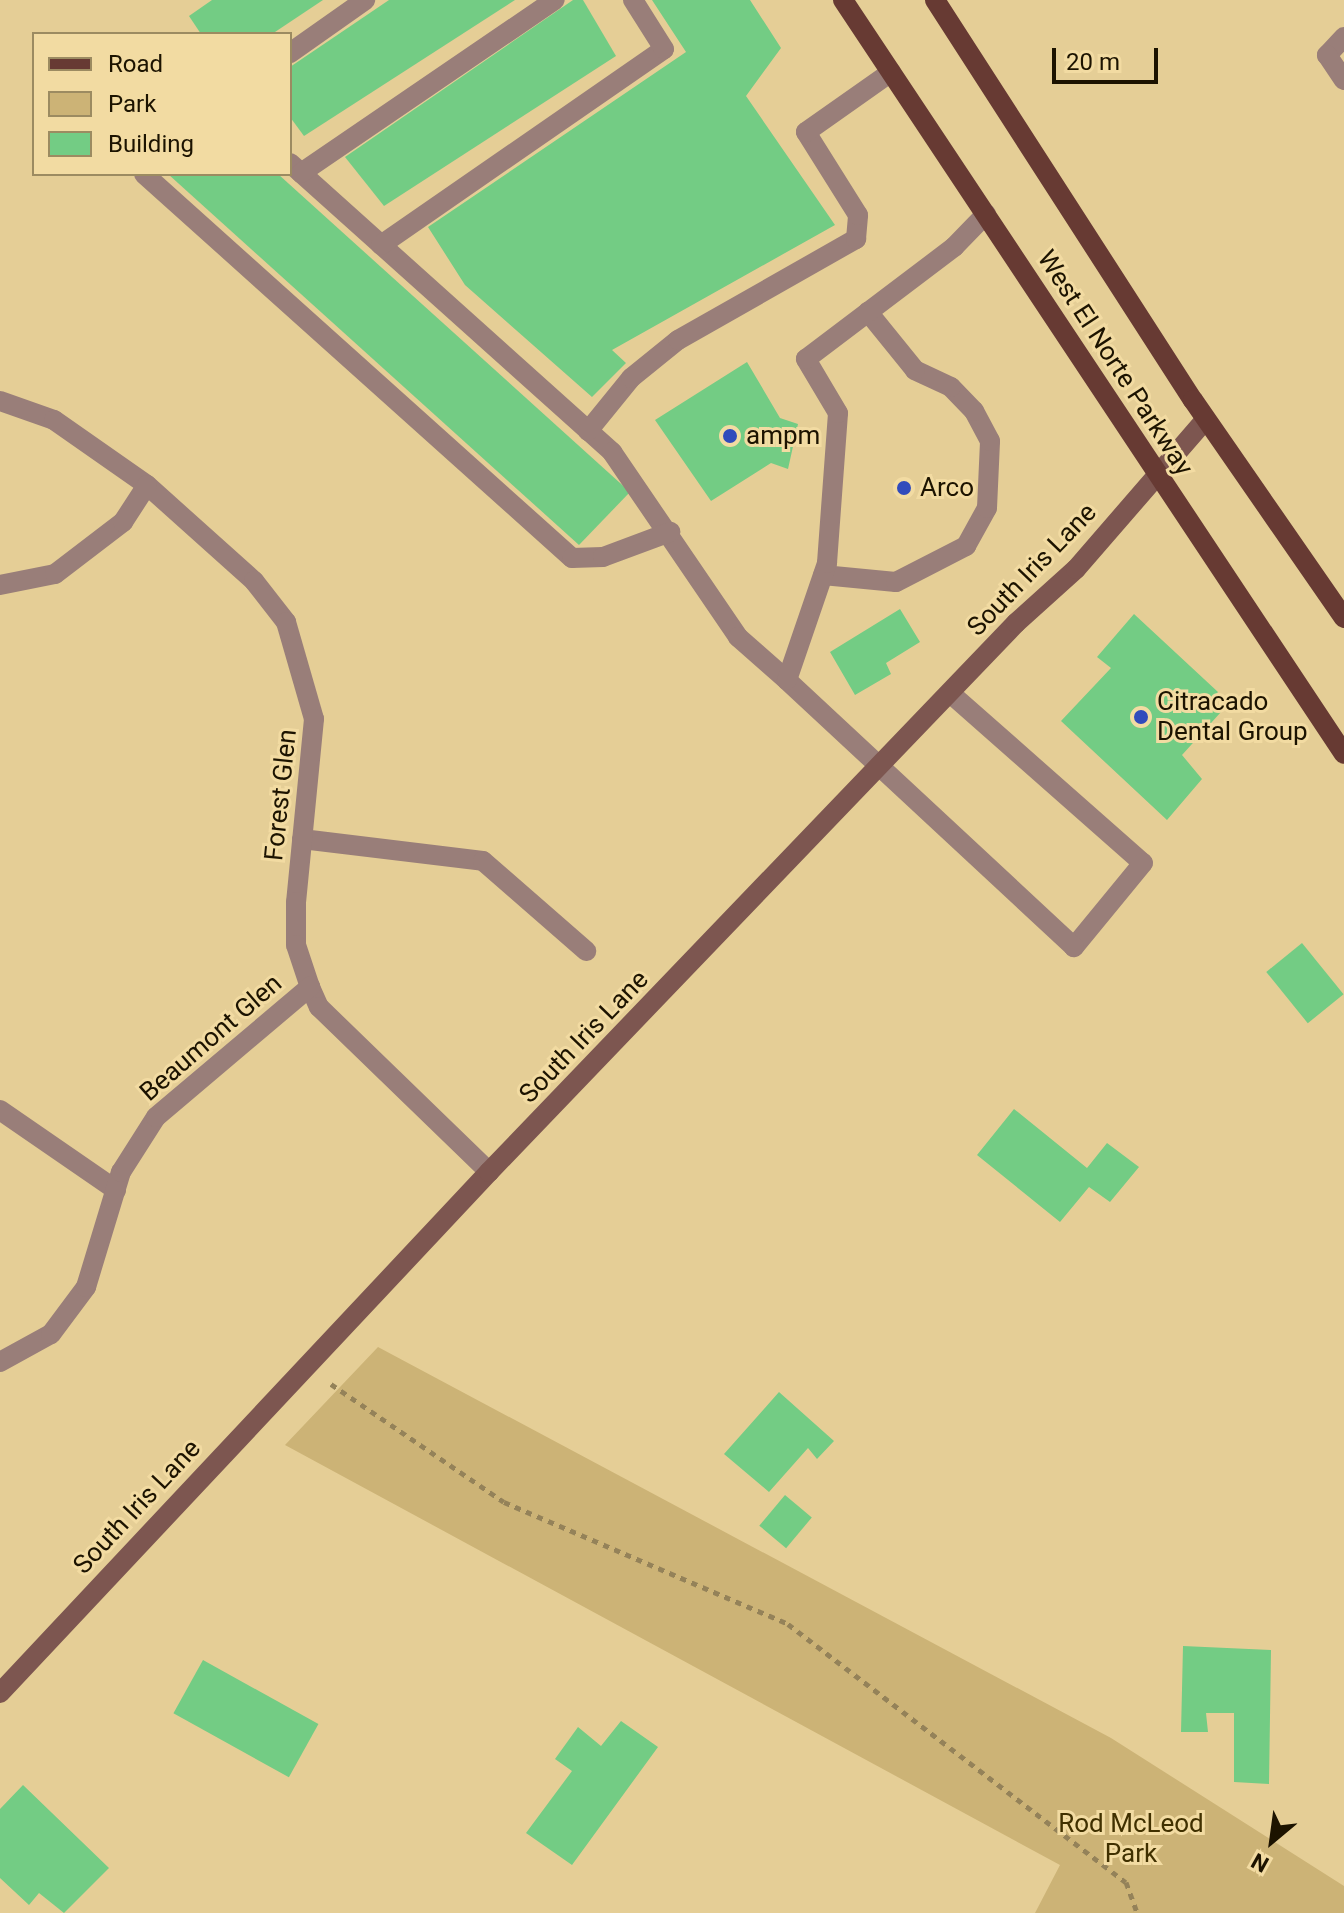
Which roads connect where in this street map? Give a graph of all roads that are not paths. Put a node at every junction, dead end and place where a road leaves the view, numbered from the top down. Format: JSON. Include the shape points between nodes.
{"nodes":[{"id":1,"x":365,"y":0,"type":"edge"},
{"id":2,"x":555,"y":0,"type":"edge"},
{"id":3,"x":633,"y":0,"type":"edge"},
{"id":4,"x":843,"y":0,"type":"edge"},
{"id":5,"x":935,"y":0,"type":"edge"},
{"id":6,"x":1344,"y":37,"type":"edge"},
{"id":7,"x":292,"y":52,"type":"edge"},
{"id":8,"x":891,"y":72,"type":"junction"},
{"id":9,"x":1344,"y":80,"type":"edge"},
{"id":10,"x":296,"y":168,"type":"edge"},
{"id":11,"x":146,"y":176,"type":"edge"},
{"id":12,"x":986,"y":214,"type":"junction"},
{"id":13,"x":381,"y":245,"type":"junction"},
{"id":14,"x":868,"y":312,"type":"junction"},
{"id":15,"x":0,"y":401,"type":"edge"},
{"id":16,"x":1206,"y":419,"type":"junction"},
{"id":17,"x":588,"y":431,"type":"junction"},
{"id":18,"x":1156,"y":473,"type":"junction"},
{"id":19,"x":147,"y":485,"type":"junction"},
{"id":20,"x":670,"y":532,"type":"junction"},
{"id":21,"x":823,"y":575,"type":"junction"},
{"id":22,"x":0,"y":585,"type":"edge"},
{"id":23,"x":1344,"y":618,"type":"edge"},
{"id":24,"x":787,"y":680,"type":"junction"},
{"id":25,"x":950,"y":693,"type":"junction"},
{"id":26,"x":1344,"y":754,"type":"edge"},
{"id":27,"x":877,"y":769,"type":"junction"},
{"id":28,"x":302,"y":839,"type":"junction"},
{"id":29,"x":586,"y":951,"type":"dead end"},
{"id":30,"x":310,"y":987,"type":"junction"},
{"id":31,"x":0,"y":1110,"type":"edge"},
{"id":32,"x":489,"y":1172,"type":"junction"},
{"id":33,"x":116,"y":1190,"type":"junction"},
{"id":34,"x":0,"y":1362,"type":"edge"},
{"id":35,"x":0,"y":1693,"type":"edge"}],
"edges":[{"from":1,"to":7,"type":"street"},
{"from":2,"to":10,"type":"street"},
{"from":3,"to":13,"type":"street","via":[[664,49]]},
{"from":4,"to":8,"type":"main road","name":"West El Norte Parkway"},
{"from":5,"to":16,"type":"main road","name":"West El Norte Parkway"},
{"from":6,"to":9,"type":"street","via":[[1327,55]]},
{"from":8,"to":12,"type":"main road","name":"West El Norte Parkway"},
{"from":8,"to":17,"type":"street","via":[[806,132],[858,215],[856,239],[678,340],[631,378]]},
{"from":10,"to":13,"type":"street"},
{"from":11,"to":20,"type":"street","via":[[572,558],[603,557]]},
{"from":12,"to":14,"type":"street","via":[[954,247]]},
{"from":12,"to":18,"type":"main road","name":"West El Norte Parkway"},
{"from":13,"to":17,"type":"street"},
{"from":14,"to":21,"type":"street","via":[[806,359],[838,413]]},
{"from":14,"to":21,"type":"street","via":[[915,370],[951,387],[974,411],[990,441],[987,508],[966,546],[896,582]]},
{"from":15,"to":19,"type":"street","name":"Forest Glen","via":[[54,420]]},
{"from":16,"to":18,"type":"street","name":"South Iris Lane"},
{"from":16,"to":23,"type":"main road","name":"West El Norte Parkway"},
{"from":17,"to":20,"type":"street","via":[[612,452]]},
{"from":18,"to":25,"type":"street","name":"South Iris Lane","via":[[1076,569]]},
{"from":18,"to":26,"type":"main road","name":"West El Norte Parkway"},
{"from":19,"to":22,"type":"street","via":[[123,522],[55,574]]},
{"from":19,"to":28,"type":"street","name":"Forest Glen","via":[[254,581],[286,622],[314,719]]},
{"from":20,"to":24,"type":"street","via":[[738,637]]},
{"from":21,"to":24,"type":"street"},
{"from":24,"to":27,"type":"street"},
{"from":25,"to":27,"type":"street","name":"South Iris Lane"},
{"from":25,"to":27,"type":"street","via":[[1143,863],[1074,947]]},
{"from":27,"to":32,"type":"street","name":"South Iris Lane"},
{"from":28,"to":29,"type":"street","via":[[483,861]]},
{"from":28,"to":30,"type":"street","name":"Forest Glen","via":[[296,945]]},
{"from":30,"to":32,"type":"street","name":"Forest Glen","via":[[319,1007]]},
{"from":30,"to":33,"type":"street","name":"Beaumont Glen","via":[[156,1117]]},
{"from":31,"to":33,"type":"street"},
{"from":32,"to":35,"type":"street","name":"South Iris Lane"},
{"from":33,"to":34,"type":"street","name":"Beaumont Glen","via":[[86,1287],[51,1334]]}]}
